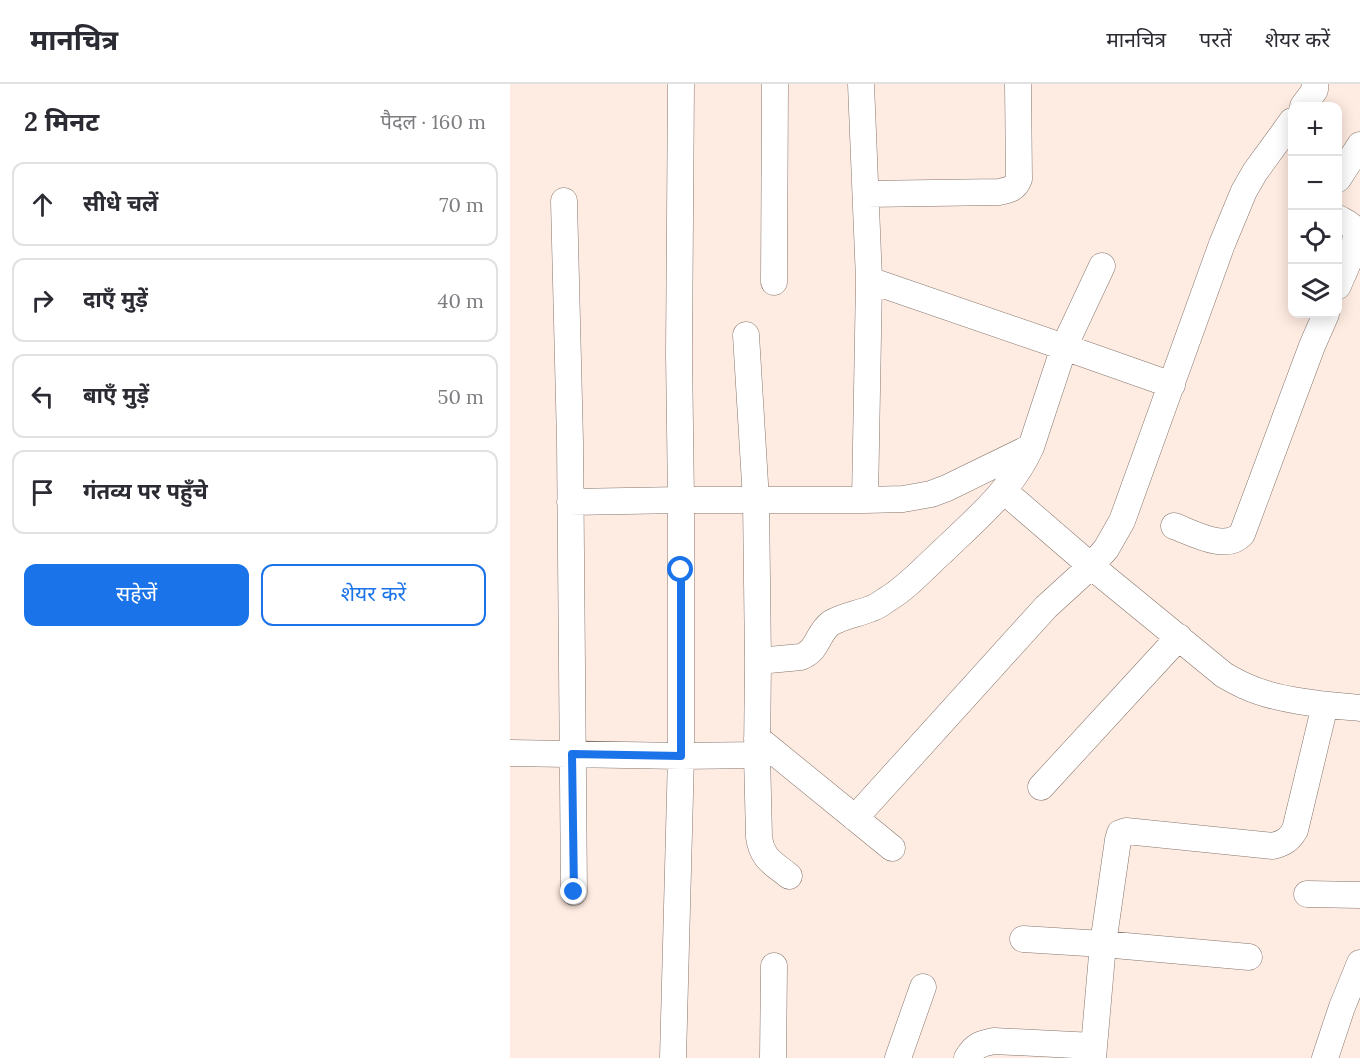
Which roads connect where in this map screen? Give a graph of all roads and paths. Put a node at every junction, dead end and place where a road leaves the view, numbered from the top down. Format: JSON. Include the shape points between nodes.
{"nodes":[{"id":1,"x":681,"y":84,"type":"edge"},
{"id":2,"x":775,"y":84,"type":"edge"},
{"id":3,"x":861,"y":84,"type":"edge"},
{"id":4,"x":1018,"y":84,"type":"edge"},
{"id":5,"x":1315,"y":84,"type":"edge"},
{"id":6,"x":1306,"y":102,"type":"edge"},
{"id":7,"x":1288,"y":128,"type":"edge"},
{"id":8,"x":1360,"y":145,"type":"edge"},
{"id":9,"x":1342,"y":173,"type":"edge"},
{"id":10,"x":866,"y":194,"type":"junction"},
{"id":11,"x":564,"y":201,"type":"dead end"},
{"id":12,"x":1342,"y":220,"type":"edge"},
{"id":13,"x":1102,"y":266,"type":"dead end"},
{"id":14,"x":1342,"y":276,"type":"edge"},
{"id":15,"x":869,"y":280,"type":"junction"},
{"id":16,"x":774,"y":282,"type":"dead end"},
{"id":17,"x":1324,"y":318,"type":"edge"},
{"id":18,"x":746,"y":335,"type":"dead end"},
{"id":19,"x":1064,"y":347,"type":"junction"},
{"id":20,"x":1172,"y":385,"type":"junction"},
{"id":21,"x":1031,"y":447,"type":"junction"},
{"id":22,"x":1004,"y":491,"type":"junction"},
{"id":23,"x":681,"y":500,"type":"junction"},
{"id":24,"x":756,"y":500,"type":"junction"},
{"id":25,"x":865,"y":500,"type":"junction"},
{"id":26,"x":570,"y":502,"type":"junction"},
{"id":27,"x":1174,"y":526,"type":"dead end"},
{"id":28,"x":1091,"y":566,"type":"junction"},
{"id":29,"x":1179,"y":637,"type":"junction"},
{"id":30,"x":758,"y":661,"type":"junction"},
{"id":31,"x":1324,"y":705,"type":"junction"},
{"id":32,"x":1360,"y":708,"type":"edge"},
{"id":33,"x":757,"y":747,"type":"junction"},
{"id":34,"x":510,"y":753,"type":"edge"},
{"id":35,"x":572,"y":754,"type":"junction"},
{"id":36,"x":681,"y":756,"type":"junction"},
{"id":37,"x":1041,"y":787,"type":"dead end"},
{"id":38,"x":855,"y":818,"type":"junction"},
{"id":39,"x":892,"y":848,"type":"dead end"},
{"id":40,"x":789,"y":876,"type":"dead end"},
{"id":41,"x":574,"y":892,"type":"dead end"},
{"id":42,"x":1307,"y":894,"type":"dead end"},
{"id":43,"x":1360,"y":895,"type":"edge"},
{"id":44,"x":1023,"y":939,"type":"dead end"},
{"id":45,"x":1103,"y":944,"type":"junction"},
{"id":46,"x":1249,"y":957,"type":"dead end"},
{"id":47,"x":1360,"y":963,"type":"edge"},
{"id":48,"x":774,"y":966,"type":"dead end"},
{"id":49,"x":923,"y":987,"type":"dead end"},
{"id":50,"x":1094,"y":1052,"type":"edge"},
{"id":51,"x":673,"y":1058,"type":"edge"},
{"id":52,"x":773,"y":1058,"type":"edge"},
{"id":53,"x":898,"y":1058,"type":"edge"},
{"id":54,"x":968,"y":1058,"type":"edge"},
{"id":55,"x":1325,"y":1058,"type":"edge"}],
"edges":[{"from":1,"to":23,"type":"street"},
{"from":2,"to":16,"type":"street"},
{"from":3,"to":10,"type":"street"},
{"from":4,"to":10,"type":"street","via":[[1016,185],[999,192]]},
{"from":5,"to":6,"type":"street"},
{"from":7,"to":20,"type":"street","via":[[1244,191]]},
{"from":8,"to":9,"type":"street"},
{"from":10,"to":15,"type":"street"},
{"from":11,"to":26,"type":"street"},
{"from":12,"to":14,"type":"street","via":[[1355,234],[1354,248]]},
{"from":13,"to":19,"type":"street"},
{"from":15,"to":19,"type":"street"},
{"from":15,"to":25,"type":"street"},
{"from":17,"to":27,"type":"street","via":[[1242,534],[1233,542],[1218,542]]},
{"from":18,"to":24,"type":"street"},
{"from":19,"to":20,"type":"street"},
{"from":19,"to":21,"type":"street"},
{"from":20,"to":28,"type":"street","via":[[1122,521]]},
{"from":21,"to":22,"type":"street"},
{"from":21,"to":25,"type":"street","via":[[931,494]]},
{"from":22,"to":28,"type":"street"},
{"from":22,"to":30,"type":"street","via":[[899,592],[871,609],[830,624],[814,649],[801,657]]},
{"from":23,"to":24,"type":"street"},
{"from":23,"to":26,"type":"street"},
{"from":23,"to":36,"type":"street"},
{"from":24,"to":25,"type":"street"},
{"from":24,"to":30,"type":"street"},
{"from":26,"to":35,"type":"street"},
{"from":28,"to":29,"type":"street"},
{"from":28,"to":38,"type":"street","via":[[1047,607]]},
{"from":29,"to":31,"type":"street","via":[[1224,675],[1245,686],[1268,695]]},
{"from":29,"to":37,"type":"street"},
{"from":30,"to":33,"type":"street"},
{"from":31,"to":32,"type":"street"},
{"from":31,"to":45,"type":"street","via":[[1290,838],[1273,846],[1122,831]]},
{"from":33,"to":36,"type":"street"},
{"from":33,"to":38,"type":"street"},
{"from":33,"to":40,"type":"street","via":[[761,850]]},
{"from":34,"to":35,"type":"street"},
{"from":35,"to":36,"type":"street"},
{"from":35,"to":41,"type":"street"},
{"from":36,"to":51,"type":"street"},
{"from":38,"to":39,"type":"street"},
{"from":42,"to":43,"type":"street"},
{"from":44,"to":45,"type":"street"},
{"from":45,"to":46,"type":"street"},
{"from":45,"to":50,"type":"street"},
{"from":47,"to":55,"type":"street"},
{"from":48,"to":52,"type":"street"},
{"from":49,"to":53,"type":"street"},
{"from":50,"to":54,"type":"street","via":[[994,1041],[981,1044]]}]}
